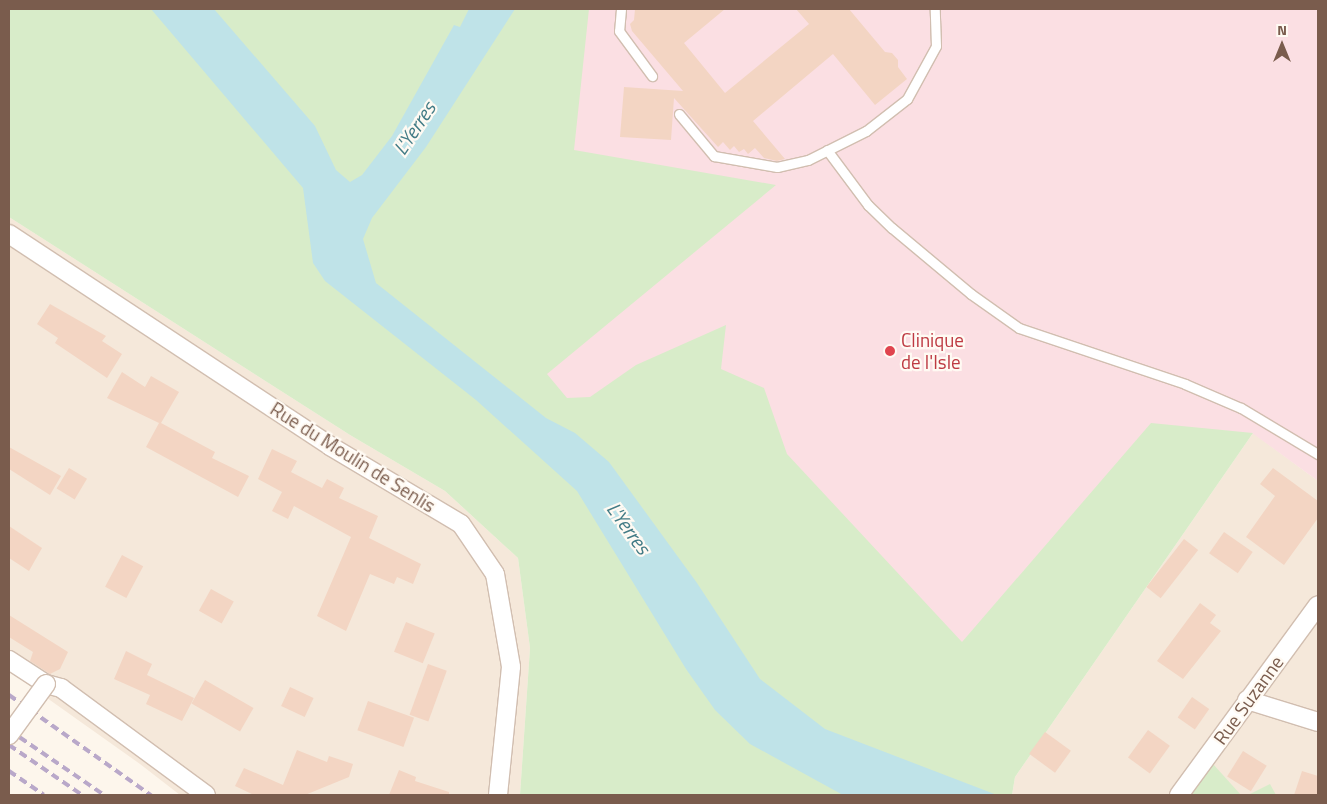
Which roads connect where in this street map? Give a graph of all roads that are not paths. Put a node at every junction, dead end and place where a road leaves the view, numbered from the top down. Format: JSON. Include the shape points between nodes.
{"nodes":[{"id":1,"x":621,"y":9,"type":"edge"},
{"id":2,"x":935,"y":9,"type":"edge"},
{"id":3,"x":652,"y":76,"type":"dead end"},
{"id":4,"x":679,"y":114,"type":"dead end"},
{"id":5,"x":827,"y":150,"type":"junction"},
{"id":6,"x":9,"y":234,"type":"edge"},
{"id":7,"x":1318,"y":454,"type":"edge"},
{"id":8,"x":1318,"y":605,"type":"edge"},
{"id":9,"x":9,"y":660,"type":"edge"},
{"id":10,"x":46,"y":684,"type":"junction"},
{"id":11,"x":1247,"y":700,"type":"junction"},
{"id":12,"x":1318,"y":722,"type":"edge"},
{"id":13,"x":9,"y":735,"type":"edge"},
{"id":14,"x":206,"y":795,"type":"edge"},
{"id":15,"x":498,"y":795,"type":"edge"},
{"id":16,"x":1179,"y":795,"type":"edge"}],
"edges":[{"from":1,"to":3,"type":"lane","via":[[619,31]]},
{"from":2,"to":5,"type":"lane","via":[[936,46],[907,100],[866,131]]},
{"from":4,"to":5,"type":"lane","via":[[714,156],[777,167],[793,166]]},
{"from":5,"to":7,"type":"lane","via":[[868,205],[892,228],[971,294],[1020,328],[1185,384],[1241,408]]},
{"from":6,"to":15,"type":"street","name":"Rue du Moulin de Senlis","via":[[330,446],[461,524],[495,574],[511,667]]},
{"from":8,"to":11,"type":"street","name":"Rue Suzanne"},
{"from":9,"to":10,"type":"street"},
{"from":10,"to":13,"type":"street","bridge":true},
{"from":10,"to":14,"type":"street","via":[[61,688]]},
{"from":11,"to":12,"type":"street"},
{"from":11,"to":16,"type":"street","name":"Rue Suzanne"}]}
